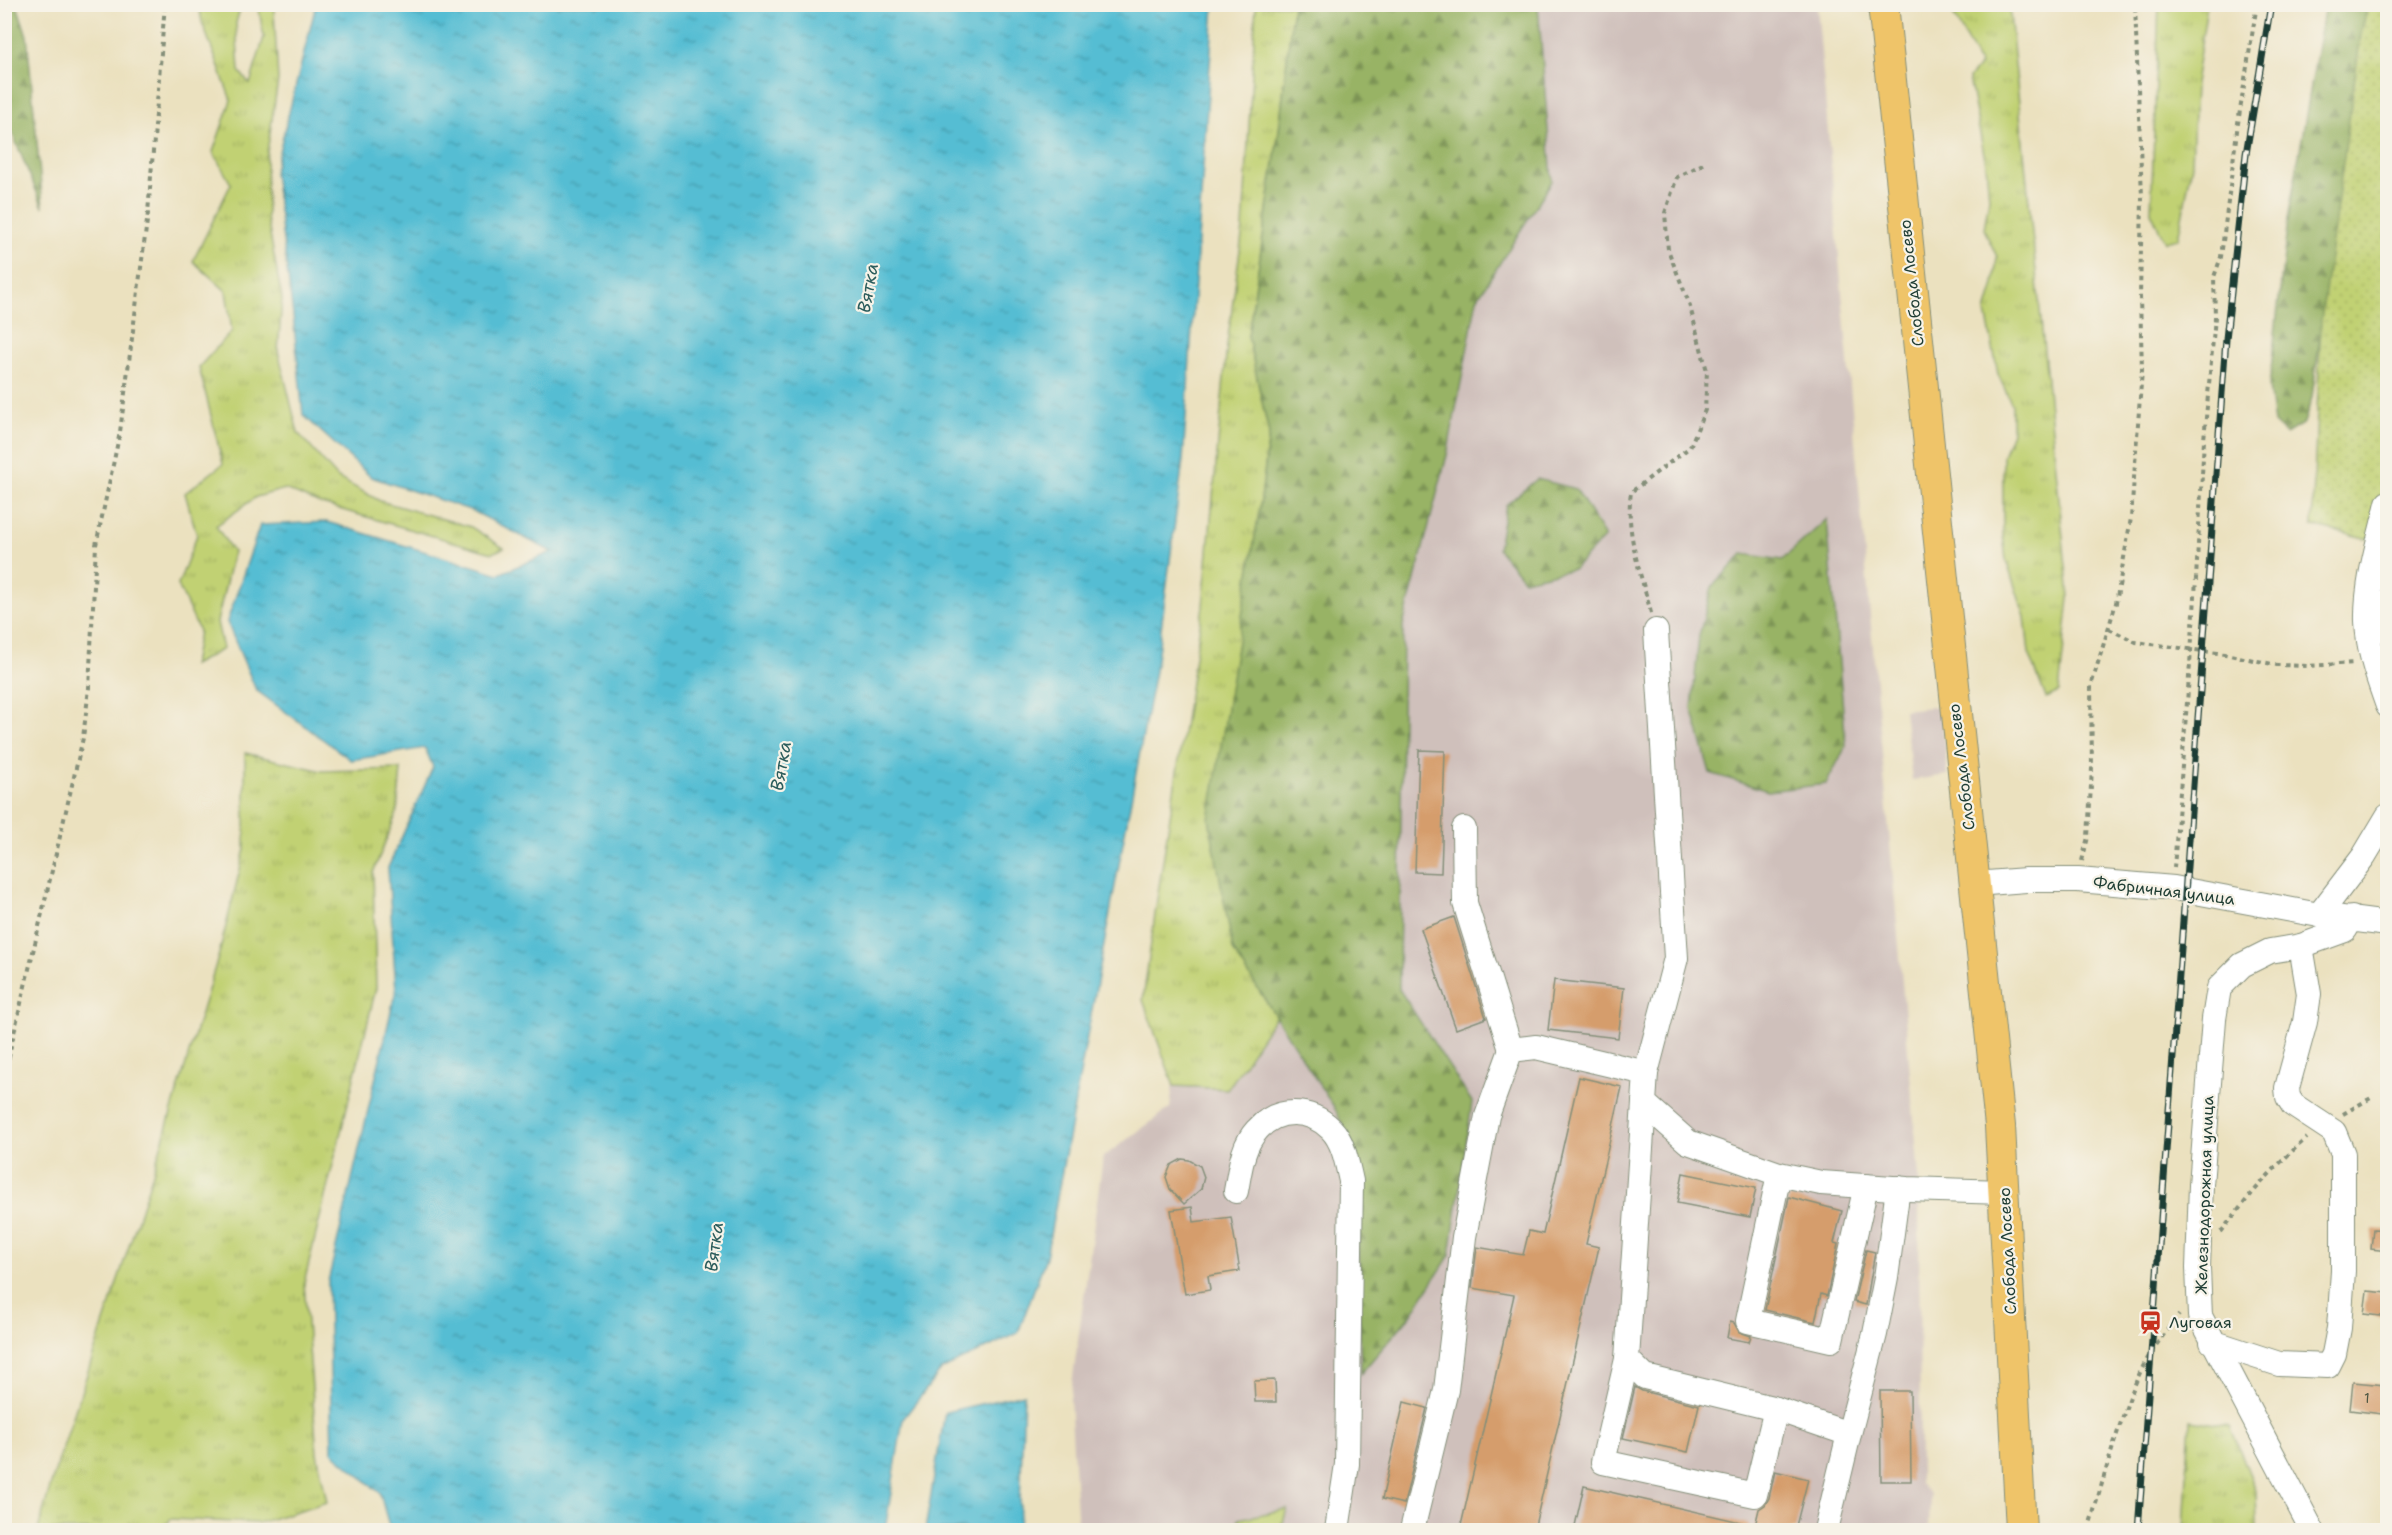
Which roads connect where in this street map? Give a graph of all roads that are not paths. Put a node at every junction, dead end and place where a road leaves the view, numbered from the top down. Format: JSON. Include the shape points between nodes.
{"nodes":[{"id":1,"x":1883,"y":4,"type":"edge"},
{"id":2,"x":2388,"y":503,"type":"edge"},
{"id":3,"x":2388,"y":600,"type":"edge"},
{"id":4,"x":1656,"y":632,"type":"road end"},
{"id":5,"x":2370,"y":648,"type":"junction"},
{"id":6,"x":2388,"y":706,"type":"edge"},
{"id":7,"x":2388,"y":816,"type":"edge"},
{"id":8,"x":1464,"y":829,"type":"dead end"},
{"id":9,"x":1975,"y":884,"type":"junction"},
{"id":10,"x":2319,"y":915,"type":"junction"},
{"id":11,"x":2352,"y":918,"type":"junction"},
{"id":12,"x":2388,"y":924,"type":"edge"},
{"id":13,"x":2301,"y":946,"type":"junction"},
{"id":14,"x":1512,"y":1050,"type":"junction"},
{"id":15,"x":1646,"y":1073,"type":"junction"},
{"id":16,"x":1644,"y":1103,"type":"junction"},
{"id":17,"x":1779,"y":1174,"type":"junction"},
{"id":18,"x":1866,"y":1185,"type":"junction"},
{"id":19,"x":1898,"y":1188,"type":"junction"},
{"id":20,"x":1236,"y":1191,"type":"dead end"},
{"id":21,"x":2004,"y":1192,"type":"junction"},
{"id":22,"x":2212,"y":1342,"type":"junction"},
{"id":23,"x":1627,"y":1359,"type":"junction"},
{"id":24,"x":1776,"y":1409,"type":"junction"},
{"id":25,"x":1849,"y":1434,"type":"junction"},
{"id":26,"x":1337,"y":1530,"type":"edge"},
{"id":27,"x":1412,"y":1530,"type":"edge"},
{"id":28,"x":1826,"y":1530,"type":"edge"},
{"id":29,"x":2021,"y":1530,"type":"edge"},
{"id":30,"x":2312,"y":1530,"type":"edge"}],
"edges":[{"from":1,"to":9,"type":"main road","name":"Слобода Лосево"},
{"from":2,"to":5,"type":"street","via":[[2369,589]]},
{"from":3,"to":5,"type":"street"},
{"from":4,"to":15,"type":"street","via":[[1676,958]]},
{"from":5,"to":6,"type":"street"},
{"from":7,"to":10,"type":"street","via":[[2364,856]]},
{"from":8,"to":14,"type":"street","via":[[1465,903]]},
{"from":9,"to":10,"type":"street","name":"Фабричная улица","via":[[2026,879],[2078,880],[2174,888]]},
{"from":9,"to":21,"type":"main road","name":"Слобода Лосево"},
{"from":10,"to":11,"type":"street","name":"Фабричная улица"},
{"from":11,"to":12,"type":"street","name":"Фабричная улица"},
{"from":11,"to":13,"type":"street","name":"Железнодорожная улица","via":[[2344,930]]},
{"from":13,"to":22,"type":"street","name":"Железнодорожная улица","via":[[2270,951],[2242,965],[2219,988],[2201,1185],[2198,1268],[2200,1317]]},
{"from":13,"to":22,"type":"street","via":[[2309,994],[2287,1088],[2292,1105],[2334,1132],[2343,1154],[2343,1271],[2334,1354],[2328,1366],[2279,1364]]},
{"from":14,"to":15,"type":"street","via":[[1536,1047]]},
{"from":14,"to":27,"type":"street","via":[[1487,1116],[1464,1237],[1446,1390]]},
{"from":15,"to":16,"type":"street"},
{"from":16,"to":17,"type":"street","via":[[1688,1142]]},
{"from":16,"to":23,"type":"street"},
{"from":17,"to":18,"type":"street","via":[[1821,1183]]},
{"from":17,"to":18,"type":"street","via":[[1748,1321],[1831,1340]]},
{"from":18,"to":19,"type":"street"},
{"from":19,"to":21,"type":"street"},
{"from":19,"to":25,"type":"street","via":[[1875,1334]]},
{"from":20,"to":26,"type":"street","via":[[1243,1156],[1257,1130],[1279,1114],[1306,1113],[1331,1129],[1345,1154],[1351,1181],[1347,1464]]},
{"from":21,"to":29,"type":"main road","name":"Слобода Лосево"},
{"from":22,"to":30,"type":"street","name":"Железнодорожная улица"},
{"from":23,"to":24,"type":"street","via":[[1645,1377]]},
{"from":23,"to":24,"type":"street","via":[[1603,1462],[1755,1495]]},
{"from":24,"to":25,"type":"street"},
{"from":25,"to":28,"type":"street"}]}
